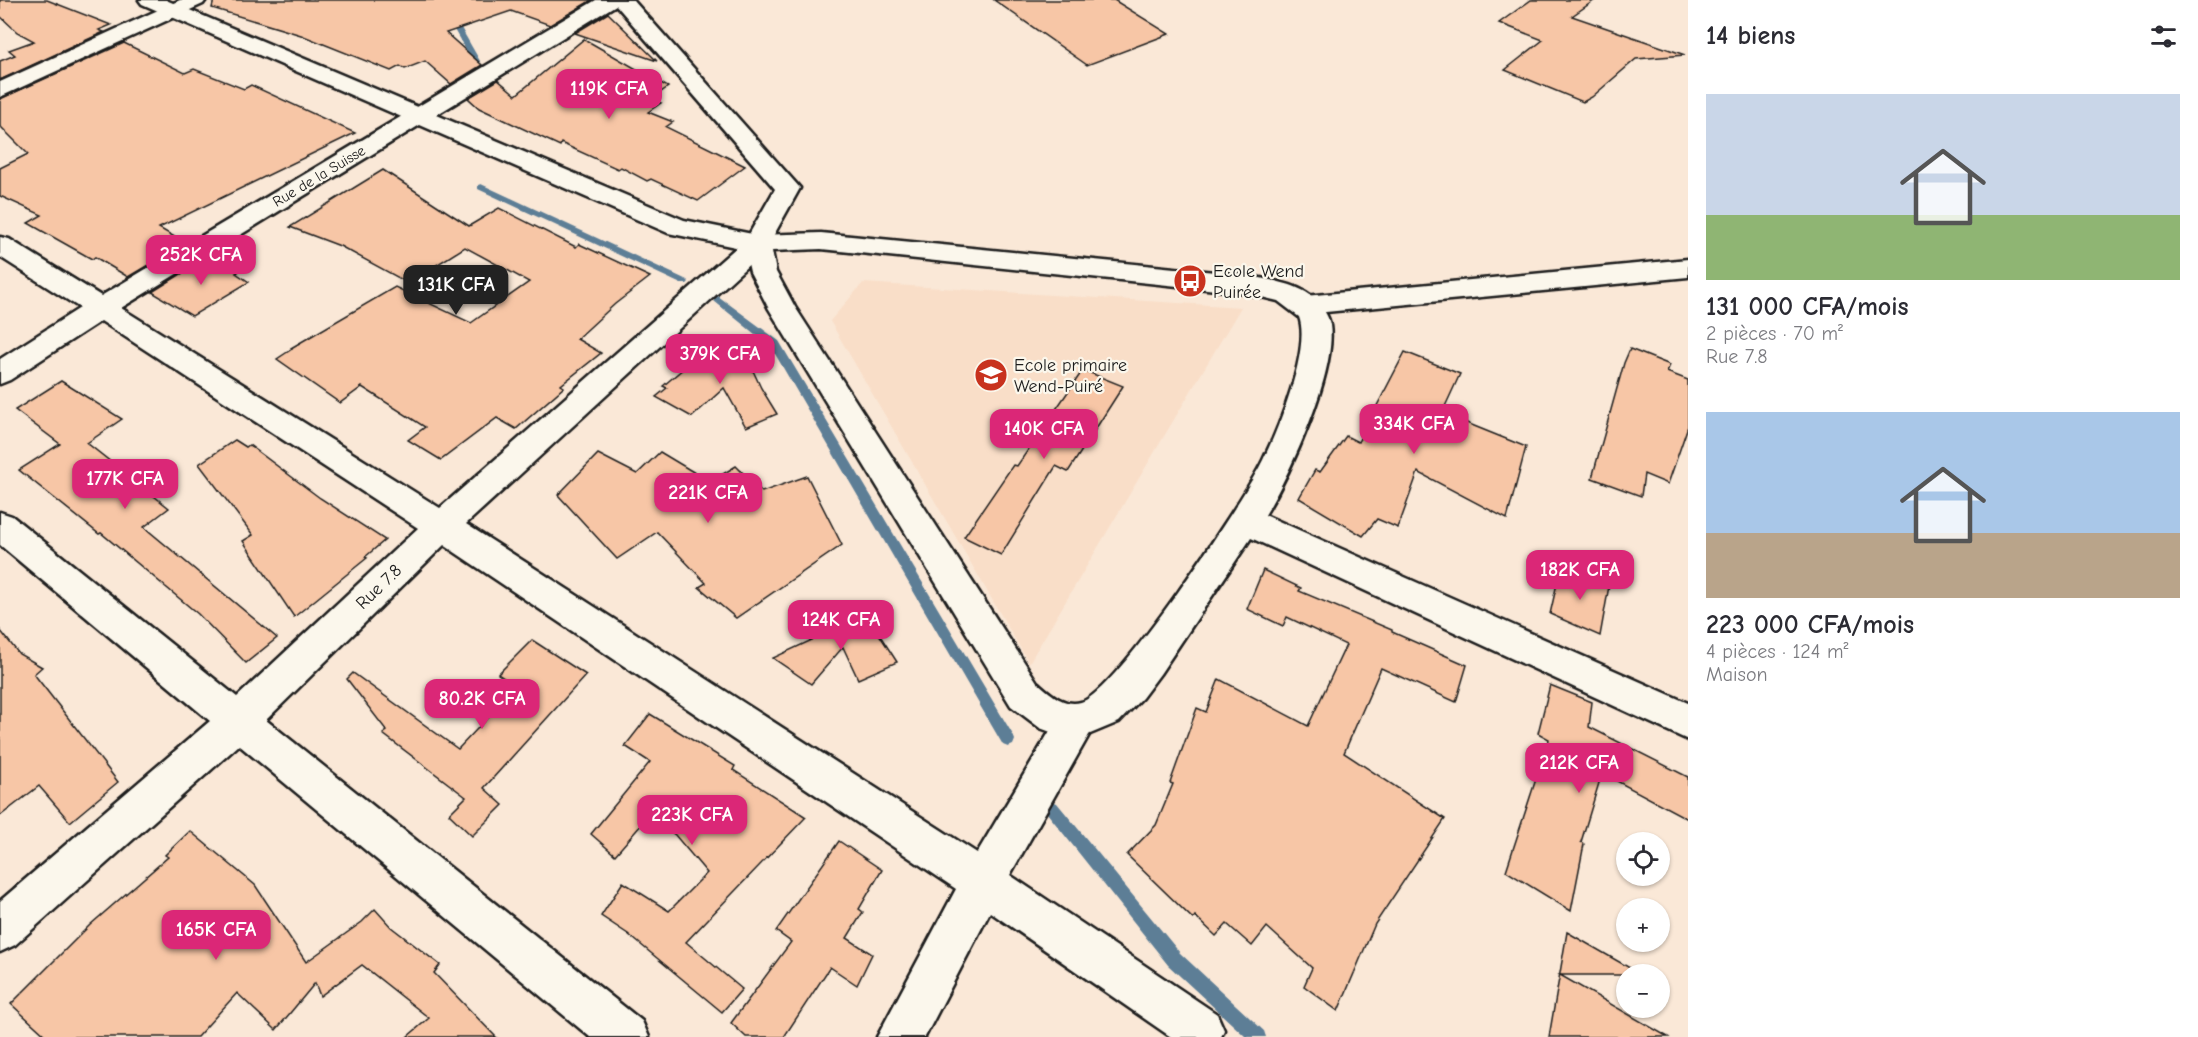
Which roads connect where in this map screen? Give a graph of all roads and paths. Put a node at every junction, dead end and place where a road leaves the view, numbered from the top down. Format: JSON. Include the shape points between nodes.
{"nodes":[{"id":1,"x":149,"y":0,"type":"edge"},
{"id":2,"x":196,"y":0,"type":"edge"},
{"id":3,"x":610,"y":0,"type":"edge"},
{"id":4,"x":622,"y":0,"type":"edge"},
{"id":5,"x":173,"y":10,"type":"junction"},
{"id":6,"x":0,"y":90,"type":"edge"},
{"id":7,"x":418,"y":116,"type":"junction"},
{"id":8,"x":757,"y":243,"type":"junction"},
{"id":9,"x":0,"y":244,"type":"edge"},
{"id":10,"x":1688,"y":268,"type":"edge"},
{"id":11,"x":1305,"y":305,"type":"junction"},
{"id":12,"x":101,"y":308,"type":"junction"},
{"id":13,"x":0,"y":373,"type":"edge"},
{"id":14,"x":1246,"y":521,"type":"junction"},
{"id":15,"x":0,"y":526,"type":"edge"},
{"id":16,"x":442,"y":526,"type":"junction"},
{"id":17,"x":238,"y":721,"type":"junction"},
{"id":18,"x":1076,"y":722,"type":"junction"},
{"id":19,"x":1688,"y":722,"type":"edge"},
{"id":20,"x":984,"y":881,"type":"junction"},
{"id":21,"x":0,"y":930,"type":"edge"},
{"id":22,"x":1201,"y":1029,"type":"dead end"},
{"id":23,"x":626,"y":1037,"type":"edge"},
{"id":24,"x":900,"y":1037,"type":"edge"}],
"edges":[{"from":1,"to":5,"type":"street"},
{"from":2,"to":5,"type":"street"},
{"from":3,"to":7,"type":"street","name":"Rue de la Suisse"},
{"from":4,"to":8,"type":"street","name":"Rue 7.8","via":[[788,188]]},
{"from":5,"to":6,"type":"street"},
{"from":5,"to":7,"type":"street"},
{"from":7,"to":8,"type":"street","via":[[677,226]]},
{"from":7,"to":12,"type":"street","name":"Rue de la Suisse"},
{"from":8,"to":11,"type":"street","via":[[821,241],[1245,284],[1280,291]]},
{"from":8,"to":16,"type":"street","name":"Rue 7.8"},
{"from":8,"to":18,"type":"street","via":[[763,272],[783,309],[1024,694],[1050,715]]},
{"from":9,"to":12,"type":"street"},
{"from":10,"to":11,"type":"street"},
{"from":11,"to":14,"type":"street","via":[[1316,323],[1305,385],[1279,459]]},
{"from":12,"to":13,"type":"street","name":"Rue de la Suisse"},
{"from":12,"to":16,"type":"street"},
{"from":14,"to":18,"type":"street","via":[[1135,679],[1106,709]]},
{"from":14,"to":19,"type":"street"},
{"from":15,"to":17,"type":"street"},
{"from":16,"to":17,"type":"street","name":"Rue 7.8"},
{"from":16,"to":20,"type":"street"},
{"from":17,"to":21,"type":"street","name":"Rue 7.8"},
{"from":17,"to":23,"type":"street"},
{"from":18,"to":20,"type":"street"},
{"from":20,"to":22,"type":"street"},
{"from":20,"to":24,"type":"street"}]}
